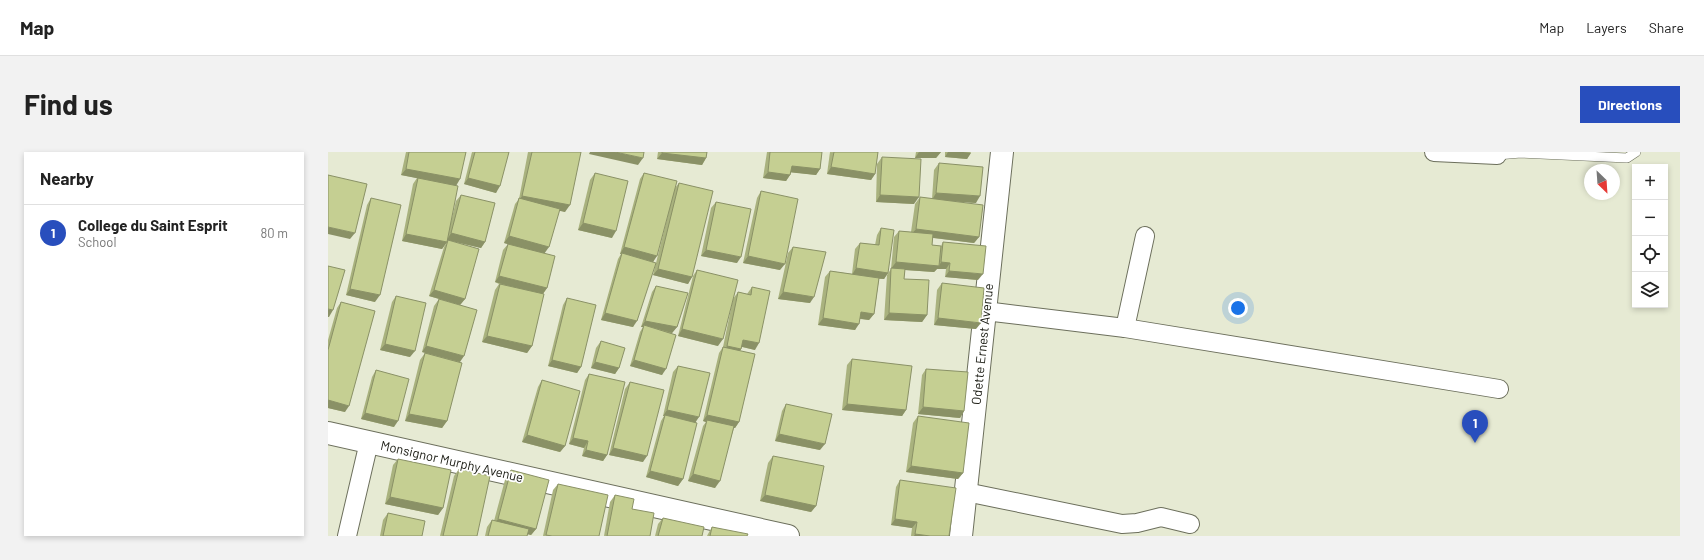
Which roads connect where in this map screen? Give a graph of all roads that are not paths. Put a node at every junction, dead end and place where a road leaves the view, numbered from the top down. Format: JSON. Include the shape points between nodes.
{"nodes":[{"id":1,"x":1002,"y":152,"type":"edge"},
{"id":2,"x":1434,"y":152,"type":"edge"},
{"id":3,"x":1636,"y":152,"type":"edge"},
{"id":4,"x":1497,"y":156,"type":"joint"},
{"id":5,"x":1145,"y":236,"type":"dead end"},
{"id":6,"x":985,"y":311,"type":"junction"},
{"id":7,"x":1125,"y":328,"type":"junction"},
{"id":8,"x":1499,"y":389,"type":"dead end"},
{"id":9,"x":328,"y":434,"type":"edge"},
{"id":10,"x":369,"y":442,"type":"junction"},
{"id":11,"x":966,"y":492,"type":"junction"},
{"id":12,"x":1190,"y":524,"type":"dead end"},
{"id":13,"x":347,"y":536,"type":"edge"},
{"id":14,"x":788,"y":536,"type":"edge"},
{"id":15,"x":961,"y":536,"type":"edge"}],
"edges":[{"from":1,"to":6,"type":"street","name":"Odette Ernest Avenue"},
{"from":2,"to":4,"type":"street"},
{"from":3,"to":4,"type":"lane","via":[[1627,158],[1521,153]]},
{"from":5,"to":7,"type":"street"},
{"from":6,"to":7,"type":"street"},
{"from":6,"to":11,"type":"street","name":"Odette Ernest Avenue"},
{"from":7,"to":8,"type":"street"},
{"from":9,"to":10,"type":"street","name":"Monsignor Murphy Avenue"},
{"from":10,"to":13,"type":"street"},
{"from":10,"to":14,"type":"street","name":"Monsignor Murphy Avenue"},
{"from":11,"to":12,"type":"street","via":[[1122,524],[1136,524],[1161,517]]},
{"from":11,"to":15,"type":"street","name":"Odette Ernest Avenue"}]}
